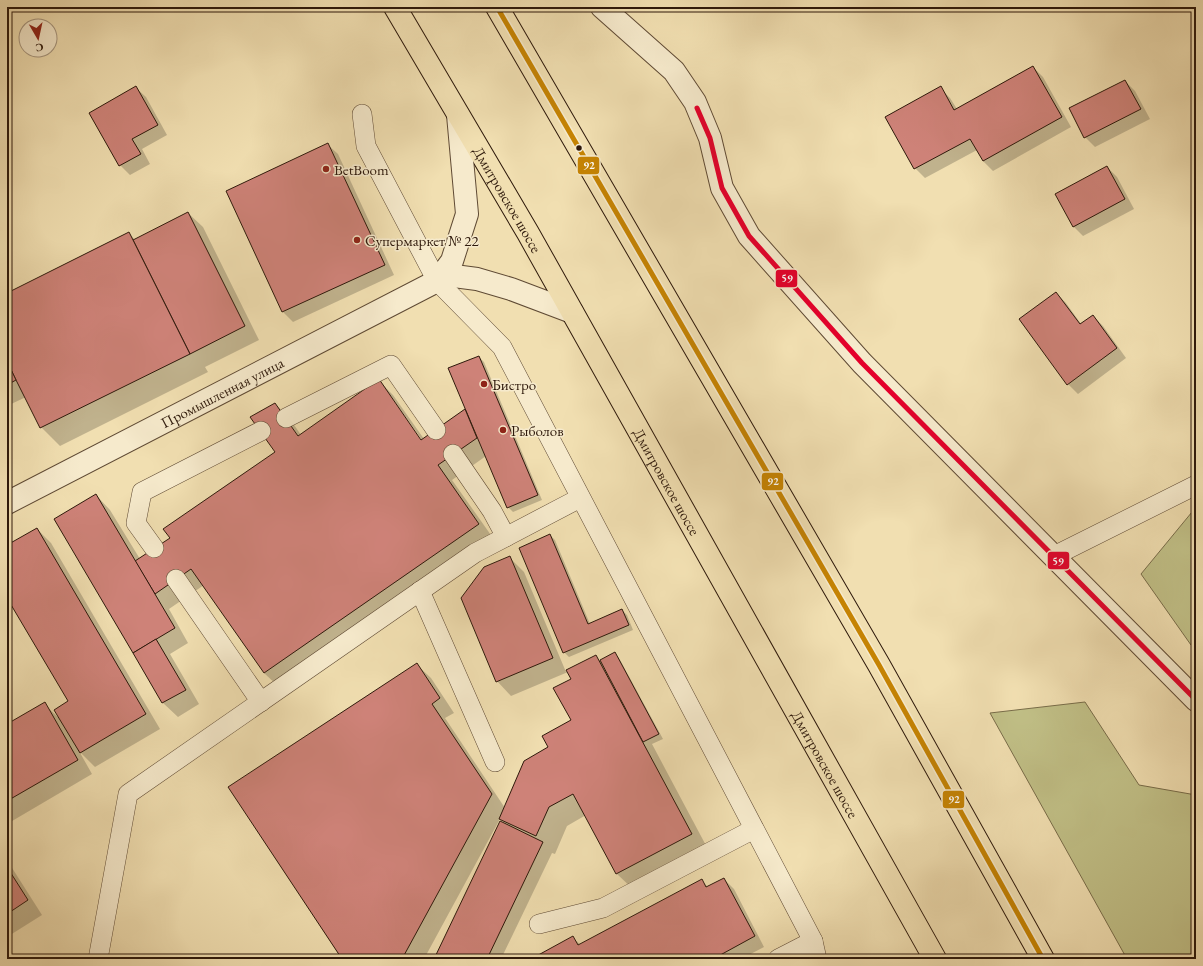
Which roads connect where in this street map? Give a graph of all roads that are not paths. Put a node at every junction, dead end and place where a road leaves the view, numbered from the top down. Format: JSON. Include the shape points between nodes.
{"nodes":[{"id":1,"x":394,"y":7,"type":"edge"},
{"id":2,"x":497,"y":7,"type":"edge"},
{"id":3,"x":602,"y":7,"type":"edge"},
{"id":4,"x":362,"y":114,"type":"dead end"},
{"id":5,"x":458,"y":115,"type":"junction"},
{"id":6,"x":437,"y":281,"type":"junction"},
{"id":7,"x":572,"y":312,"type":"junction"},
{"id":8,"x":286,"y":418,"type":"dead end"},
{"id":9,"x":436,"y":430,"type":"dead end"},
{"id":10,"x":261,"y":431,"type":"dead end"},
{"id":11,"x":453,"y":454,"type":"dead end"},
{"id":12,"x":1196,"y":485,"type":"edge"},
{"id":13,"x":580,"y":498,"type":"junction"},
{"id":14,"x":7,"y":503,"type":"edge"},
{"id":15,"x":506,"y":537,"type":"junction"},
{"id":16,"x":154,"y":548,"type":"dead end"},
{"id":17,"x":1054,"y":556,"type":"junction"},
{"id":18,"x":176,"y":580,"type":"dead end"},
{"id":19,"x":420,"y":592,"type":"junction"},
{"id":20,"x":1196,"y":700,"type":"edge"},
{"id":21,"x":261,"y":702,"type":"junction"},
{"id":22,"x":495,"y":762,"type":"dead end"},
{"id":23,"x":754,"y":830,"type":"junction"},
{"id":24,"x":539,"y":924,"type":"dead end"},
{"id":25,"x":812,"y":941,"type":"junction"},
{"id":26,"x":98,"y":959,"type":"edge"},
{"id":27,"x":778,"y":959,"type":"edge"},
{"id":28,"x":817,"y":959,"type":"edge"},
{"id":29,"x":935,"y":959,"type":"edge"},
{"id":30,"x":1043,"y":959,"type":"edge"}],
"edges":[{"from":1,"to":5,"type":"highway","name":"Дмитровское шоссе"},
{"from":2,"to":30,"type":"highway","via":[[879,665]]},
{"from":3,"to":17,"type":"street","via":[[674,71],[695,102],[710,138],[722,188],[749,236],[862,363]]},
{"from":4,"to":6,"type":"lane","via":[[366,146]]},
{"from":5,"to":6,"type":"street","name":"Промышленная улица","via":[[467,214],[452,261]]},
{"from":5,"to":7,"type":"highway","name":"Дмитровское шоссе"},
{"from":6,"to":7,"type":"street","name":"Промышленная улица","via":[[454,276],[477,279],[511,288]]},
{"from":6,"to":13,"type":"lane","via":[[502,347]]},
{"from":6,"to":14,"type":"street","name":"Промышленная улица"},
{"from":7,"to":29,"type":"highway","name":"Дмитровское шоссе"},
{"from":8,"to":9,"type":"lane","via":[[391,365]]},
{"from":10,"to":16,"type":"lane","via":[[142,492],[136,523]]},
{"from":11,"to":15,"type":"lane","via":[[492,511]]},
{"from":12,"to":17,"type":"lane"},
{"from":13,"to":15,"type":"lane"},
{"from":13,"to":23,"type":"lane"},
{"from":15,"to":19,"type":"lane","via":[[475,554]]},
{"from":17,"to":20,"type":"street"},
{"from":18,"to":21,"type":"lane"},
{"from":19,"to":21,"type":"lane"},
{"from":19,"to":22,"type":"lane"},
{"from":21,"to":26,"type":"lane","via":[[128,794]]},
{"from":23,"to":24,"type":"lane","via":[[603,908]]},
{"from":23,"to":25,"type":"lane"},
{"from":25,"to":27,"type":"lane"},
{"from":25,"to":28,"type":"lane"}]}
